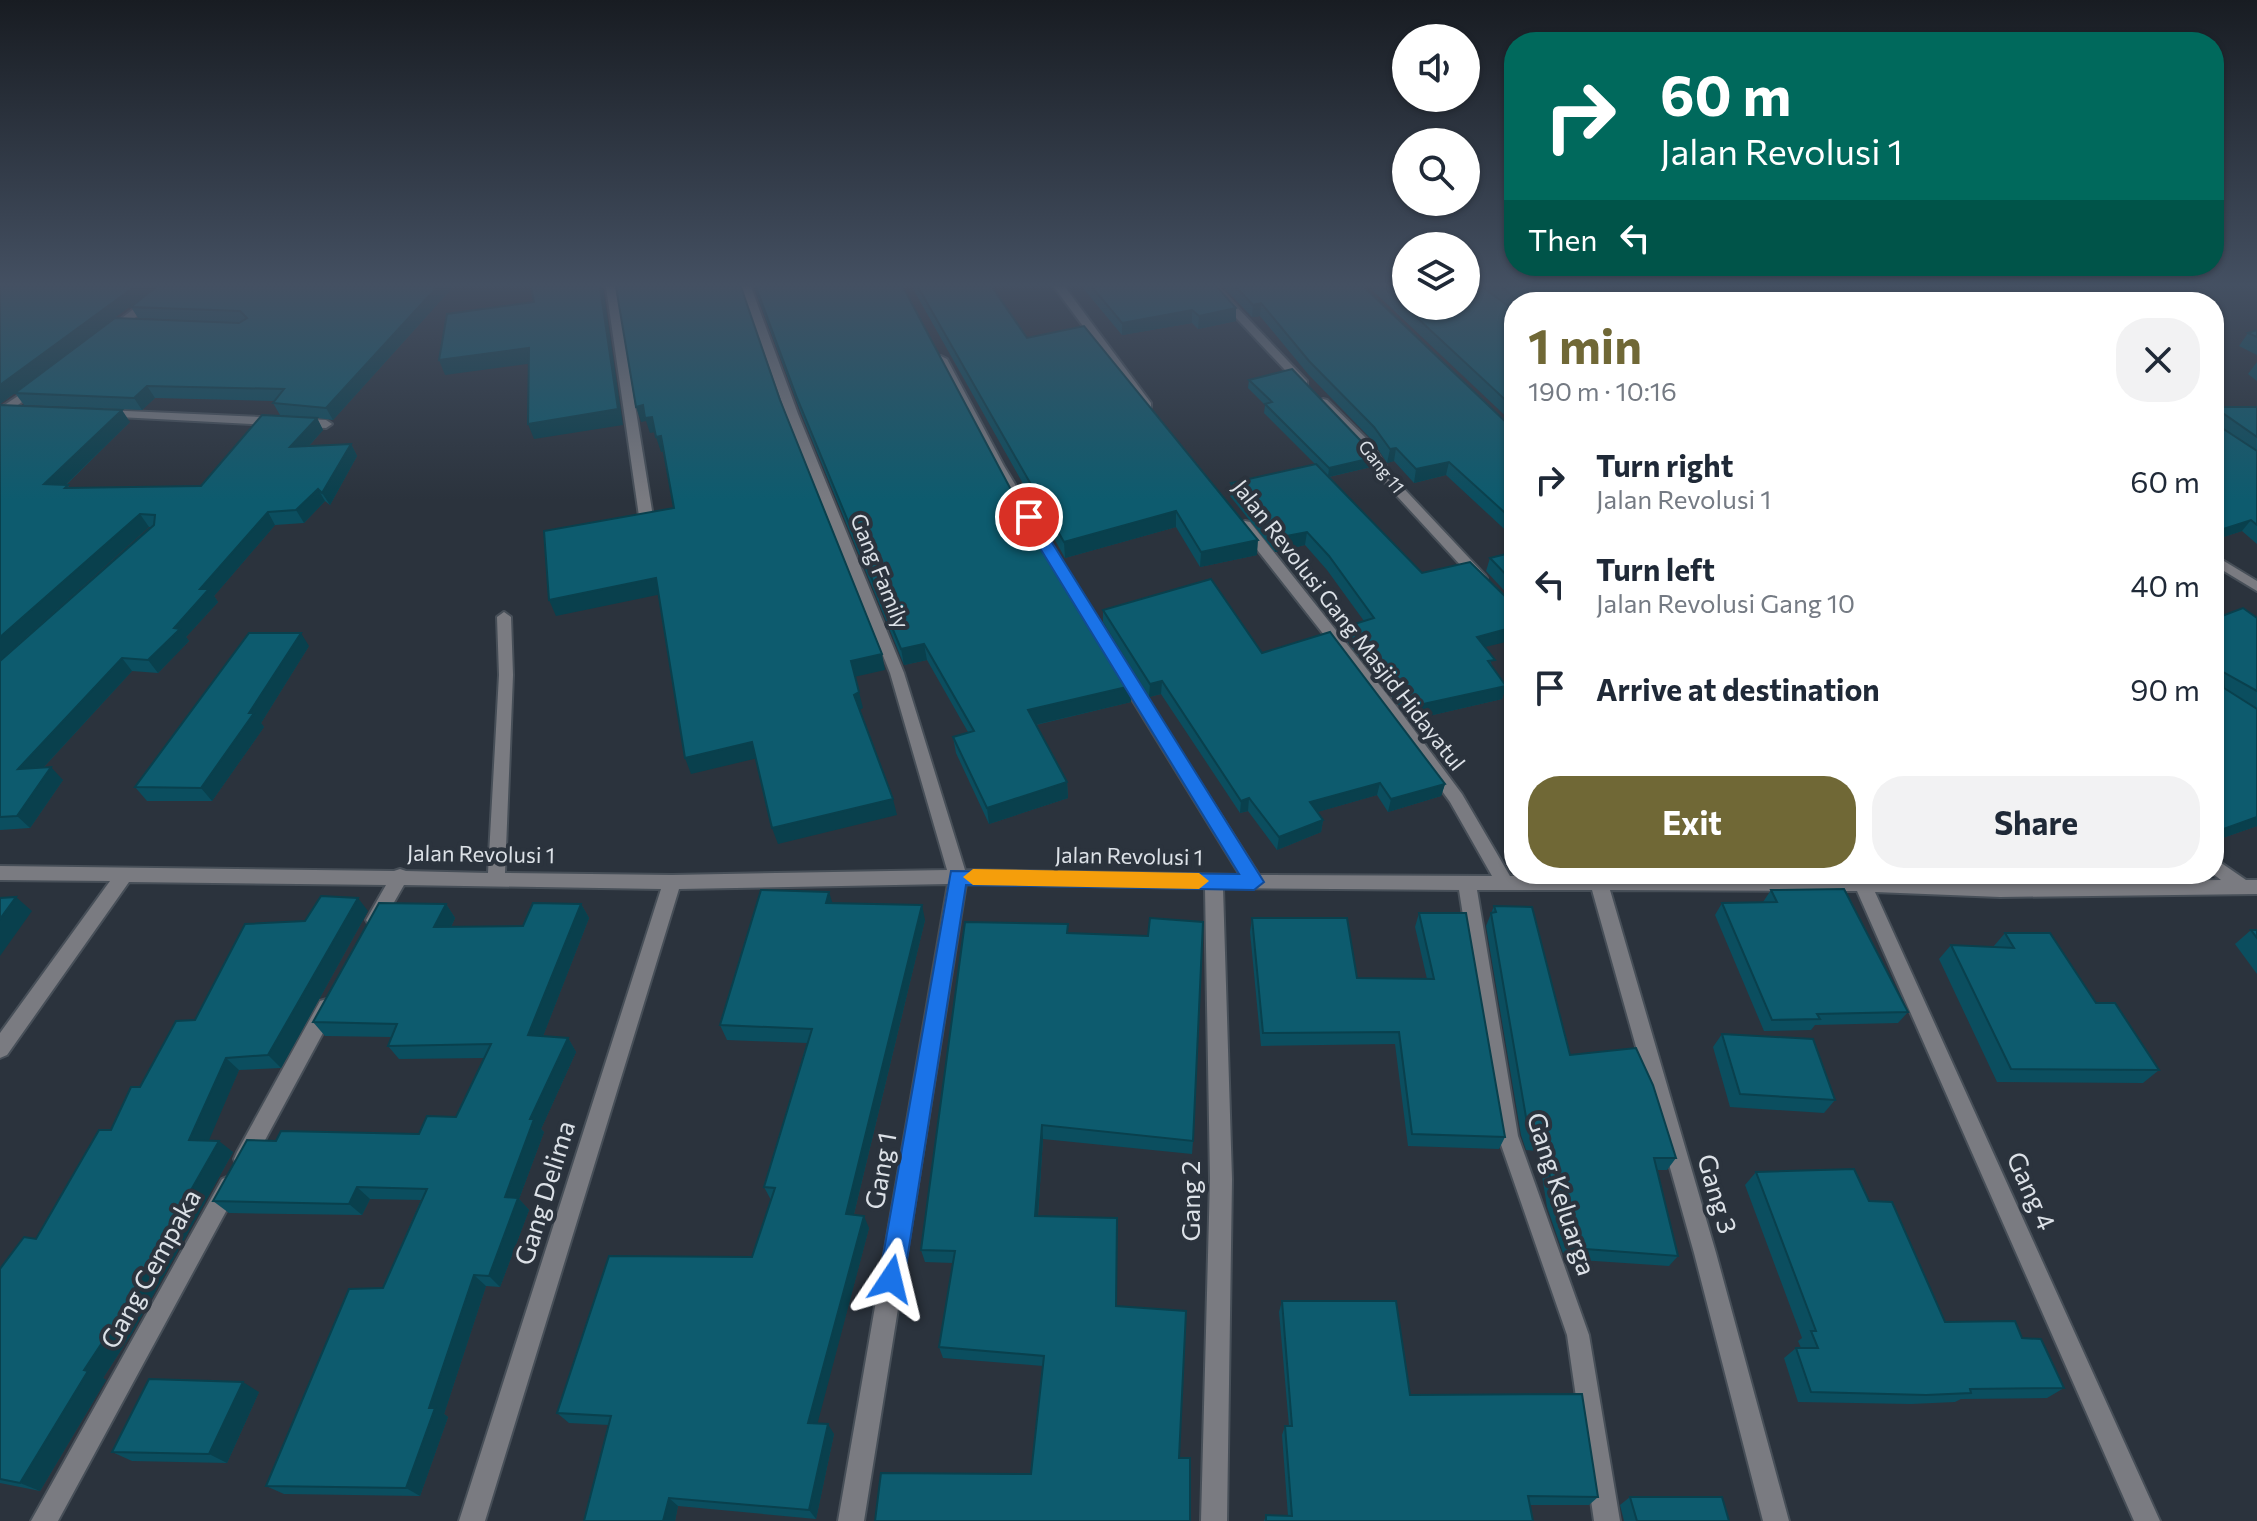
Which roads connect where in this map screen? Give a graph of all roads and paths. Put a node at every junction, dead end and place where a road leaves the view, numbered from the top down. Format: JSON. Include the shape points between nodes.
{"nodes":[{"id":1,"x":622,"y":358,"type":"edge"},
{"id":2,"x":772,"y":358,"type":"edge"},
{"id":3,"x":940,"y":358,"type":"edge"},
{"id":4,"x":1112,"y":358,"type":"edge"},
{"id":5,"x":1278,"y":358,"type":"edge"},
{"id":6,"x":51,"y":376,"type":"edge"},
{"id":7,"x":20,"y":411,"type":"edge"},
{"id":8,"x":2,"y":412,"type":"edge"},
{"id":9,"x":83,"y":413,"type":"edge"},
{"id":10,"x":1153,"y":413,"type":"edge"},
{"id":11,"x":326,"y":424,"type":"edge"},
{"id":12,"x":1236,"y":515,"type":"edge"},
{"id":13,"x":647,"y":523,"type":"edge"},
{"id":14,"x":2224,"y":566,"type":"edge"},
{"id":15,"x":2257,"y":587,"type":"edge"},
{"id":16,"x":1493,"y":592,"type":"edge"},
{"id":17,"x":504,"y":617,"type":"dead end"},
{"id":18,"x":1103,"y":641,"type":"edge"},
{"id":19,"x":1111,"y":654,"type":"edge"},
{"id":20,"x":2224,"y":871,"type":"edge"},
{"id":21,"x":0,"y":873,"type":"edge"},
{"id":22,"x":126,"y":873,"type":"junction"},
{"id":23,"x":400,"y":876,"type":"junction"},
{"id":24,"x":496,"y":877,"type":"junction"},
{"id":25,"x":958,"y":877,"type":"junction"},
{"id":26,"x":1504,"y":881,"type":"edge"},
{"id":27,"x":672,"y":882,"type":"junction"},
{"id":28,"x":1214,"y":882,"type":"junction"},
{"id":29,"x":1254,"y":882,"type":"junction"},
{"id":30,"x":1467,"y":883,"type":"junction"},
{"id":31,"x":1504,"y":883,"type":"edge"},
{"id":32,"x":1599,"y":884,"type":"edge"},
{"id":33,"x":1863,"y":884,"type":"joint"},
{"id":34,"x":1994,"y":884,"type":"edge"},
{"id":35,"x":2250,"y":887,"type":"edge"},
{"id":36,"x":2000,"y":890,"type":"junction"},
{"id":37,"x":362,"y":945,"type":"edge"},
{"id":38,"x":339,"y":986,"type":"edge"},
{"id":39,"x":0,"y":1049,"type":"edge"},
{"id":40,"x":44,"y":1521,"type":"edge"},
{"id":41,"x":472,"y":1521,"type":"edge"},
{"id":42,"x":851,"y":1521,"type":"edge"},
{"id":43,"x":1214,"y":1521,"type":"edge"},
{"id":44,"x":1607,"y":1521,"type":"edge"},
{"id":45,"x":1776,"y":1521,"type":"edge"},
{"id":46,"x":2147,"y":1521,"type":"edge"}],
"edges":[{"from":1,"to":13,"type":"street"},
{"from":2,"to":25,"type":"street","name":"Gang Family","via":[[897,673]]},
{"from":3,"to":18,"type":"street"},
{"from":4,"to":10,"type":"street"},
{"from":5,"to":16,"type":"street","name":"Gang 11","via":[[1366,445],[1389,480]]},
{"from":6,"to":8,"type":"street"},
{"from":7,"to":8,"type":"street"},
{"from":9,"to":11,"type":"street"},
{"from":12,"to":26,"type":"street","name":"Jalan Revolusi Gang Masjid Hidayatul","via":[[1447,785]]},
{"from":14,"to":15,"type":"street"},
{"from":17,"to":24,"type":"street"},
{"from":19,"to":29,"type":"street"},
{"from":20,"to":35,"type":"street"},
{"from":21,"to":22,"type":"street","name":"Jalan Revolusi 1"},
{"from":22,"to":23,"type":"street","name":"Jalan Revolusi 1"},
{"from":22,"to":39,"type":"street"},
{"from":23,"to":24,"type":"street","name":"Jalan Revolusi 1"},
{"from":23,"to":37,"type":"street"},
{"from":24,"to":27,"type":"street","name":"Jalan Revolusi 1"},
{"from":25,"to":27,"type":"street","name":"Jalan Revolusi 1"},
{"from":25,"to":28,"type":"street","name":"Jalan Revolusi 1"},
{"from":25,"to":42,"type":"street","name":"Gang 1"},
{"from":27,"to":41,"type":"street","name":"Gang Delima"},
{"from":28,"to":29,"type":"street","name":"Jalan Revolusi 1"},
{"from":28,"to":43,"type":"street","name":"Gang 2","via":[[1221,1179]]},
{"from":29,"to":30,"type":"street","name":"Jalan Revolusi 1"},
{"from":30,"to":31,"type":"street","name":"Jalan Revolusi 1"},
{"from":30,"to":44,"type":"street","name":"Gang Keluarga","via":[[1508,1136],[1578,1335]]},
{"from":32,"to":45,"type":"street","name":"Gang 3"},
{"from":33,"to":36,"type":"street","name":"Jalan Revolusi 1"},
{"from":33,"to":46,"type":"street","name":"Gang 4"},
{"from":34,"to":36,"type":"street"},
{"from":35,"to":36,"type":"street","name":"Jalan Revolusi 1"},
{"from":38,"to":40,"type":"street","name":"Gang Cempaka"}]}
